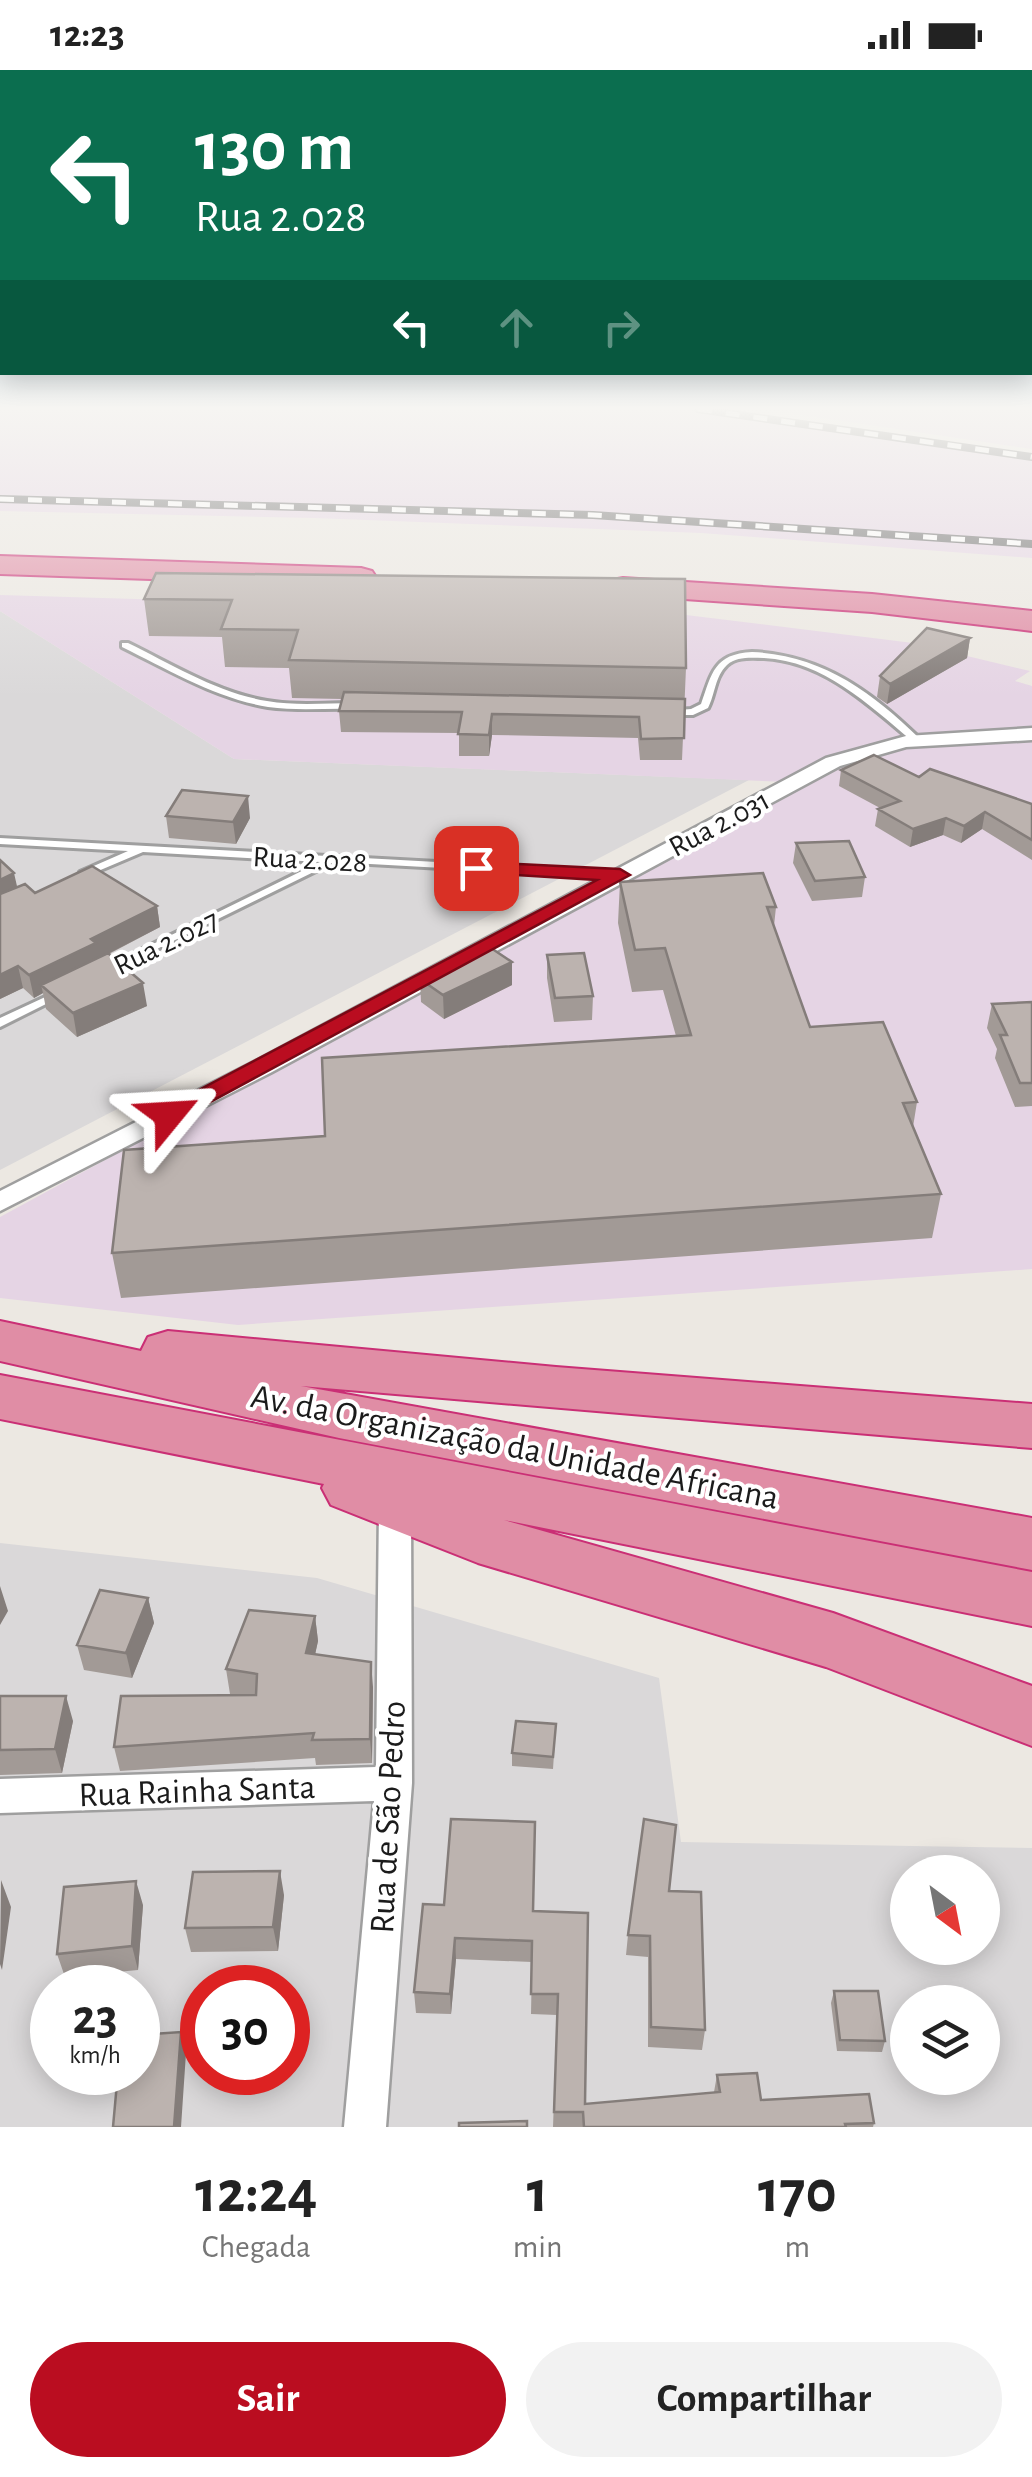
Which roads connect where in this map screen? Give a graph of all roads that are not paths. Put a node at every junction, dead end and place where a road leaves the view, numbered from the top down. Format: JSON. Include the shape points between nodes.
{"nodes":[{"id":1,"x":0,"y":565,"type":"edge"},
{"id":2,"x":0,"y":577,"type":"edge"},
{"id":3,"x":601,"y":595,"type":"junction"},
{"id":4,"x":1032,"y":622,"type":"edge"},
{"id":5,"x":1032,"y":632,"type":"edge"},
{"id":6,"x":125,"y":644,"type":"dead end"},
{"id":7,"x":1032,"y":650,"type":"edge"},
{"id":8,"x":370,"y":706,"type":"edge"},
{"id":9,"x":650,"y":712,"type":"edge"},
{"id":10,"x":1032,"y":734,"type":"edge"},
{"id":11,"x":914,"y":738,"type":"junction"},
{"id":12,"x":0,"y":841,"type":"edge"},
{"id":13,"x":141,"y":849,"type":"junction"},
{"id":14,"x":332,"y":860,"type":"junction"},
{"id":15,"x":620,"y":875,"type":"junction"},
{"id":16,"x":70,"y":880,"type":"edge"},
{"id":17,"x":89,"y":980,"type":"edge"},
{"id":18,"x":71,"y":988,"type":"edge"},
{"id":19,"x":0,"y":1022,"type":"edge"},
{"id":20,"x":0,"y":1202,"type":"edge"},
{"id":21,"x":0,"y":1338,"type":"edge"},
{"id":22,"x":0,"y":1397,"type":"edge"},
{"id":23,"x":1032,"y":1426,"type":"edge"},
{"id":24,"x":276,"y":1454,"type":"junction"},
{"id":25,"x":395,"y":1507,"type":"junction"},
{"id":26,"x":1032,"y":1544,"type":"edge"},
{"id":27,"x":1032,"y":1599,"type":"edge"},
{"id":28,"x":1032,"y":1716,"type":"edge"},
{"id":29,"x":394,"y":1783,"type":"junction"},
{"id":30,"x":0,"y":1796,"type":"edge"},
{"id":31,"x":365,"y":2127,"type":"edge"}],
"edges":[{"from":1,"to":2,"type":"highway","via":[[392,584]]},
{"from":3,"to":4,"type":"highway","via":[[872,603]]},
{"from":3,"to":5,"type":"highway"},
{"from":3,"to":7,"type":"highway"},
{"from":6,"to":8,"type":"lane","via":[[261,702]]},
{"from":9,"to":11,"type":"lane","via":[[698,711],[724,662],[774,654],[839,679]]},
{"from":10,"to":11,"type":"street","name":"Rua 2.031"},
{"from":11,"to":15,"type":"street","name":"Rua 2.031","via":[[833,762]]},
{"from":12,"to":13,"type":"lane","name":"Rua 2.028"},
{"from":13,"to":14,"type":"lane","name":"Rua 2.028"},
{"from":13,"to":16,"type":"lane"},
{"from":14,"to":15,"type":"lane","name":"Rua 2.028"},
{"from":14,"to":17,"type":"lane","name":"Rua 2.027"},
{"from":15,"to":20,"type":"street","name":"Rua 2.031"},
{"from":18,"to":19,"type":"lane"},
{"from":21,"to":23,"type":"highway"},
{"from":21,"to":26,"type":"highway","name":"Av. da Organização da Unidade Africana","via":[[340,1416]]},
{"from":22,"to":24,"type":"highway","name":"Av. da Organização da Unidade Africana"},
{"from":24,"to":25,"type":"highway"},
{"from":24,"to":27,"type":"highway","name":"Av. da Organização da Unidade Africana"},
{"from":25,"to":28,"type":"highway","via":[[478,1538],[834,1641]]},
{"from":25,"to":29,"type":"street","name":"Rua de São Pedro"},
{"from":29,"to":30,"type":"street","name":"Rua Rainha Santa"},
{"from":29,"to":31,"type":"street","name":"Rua de São Pedro"}]}
